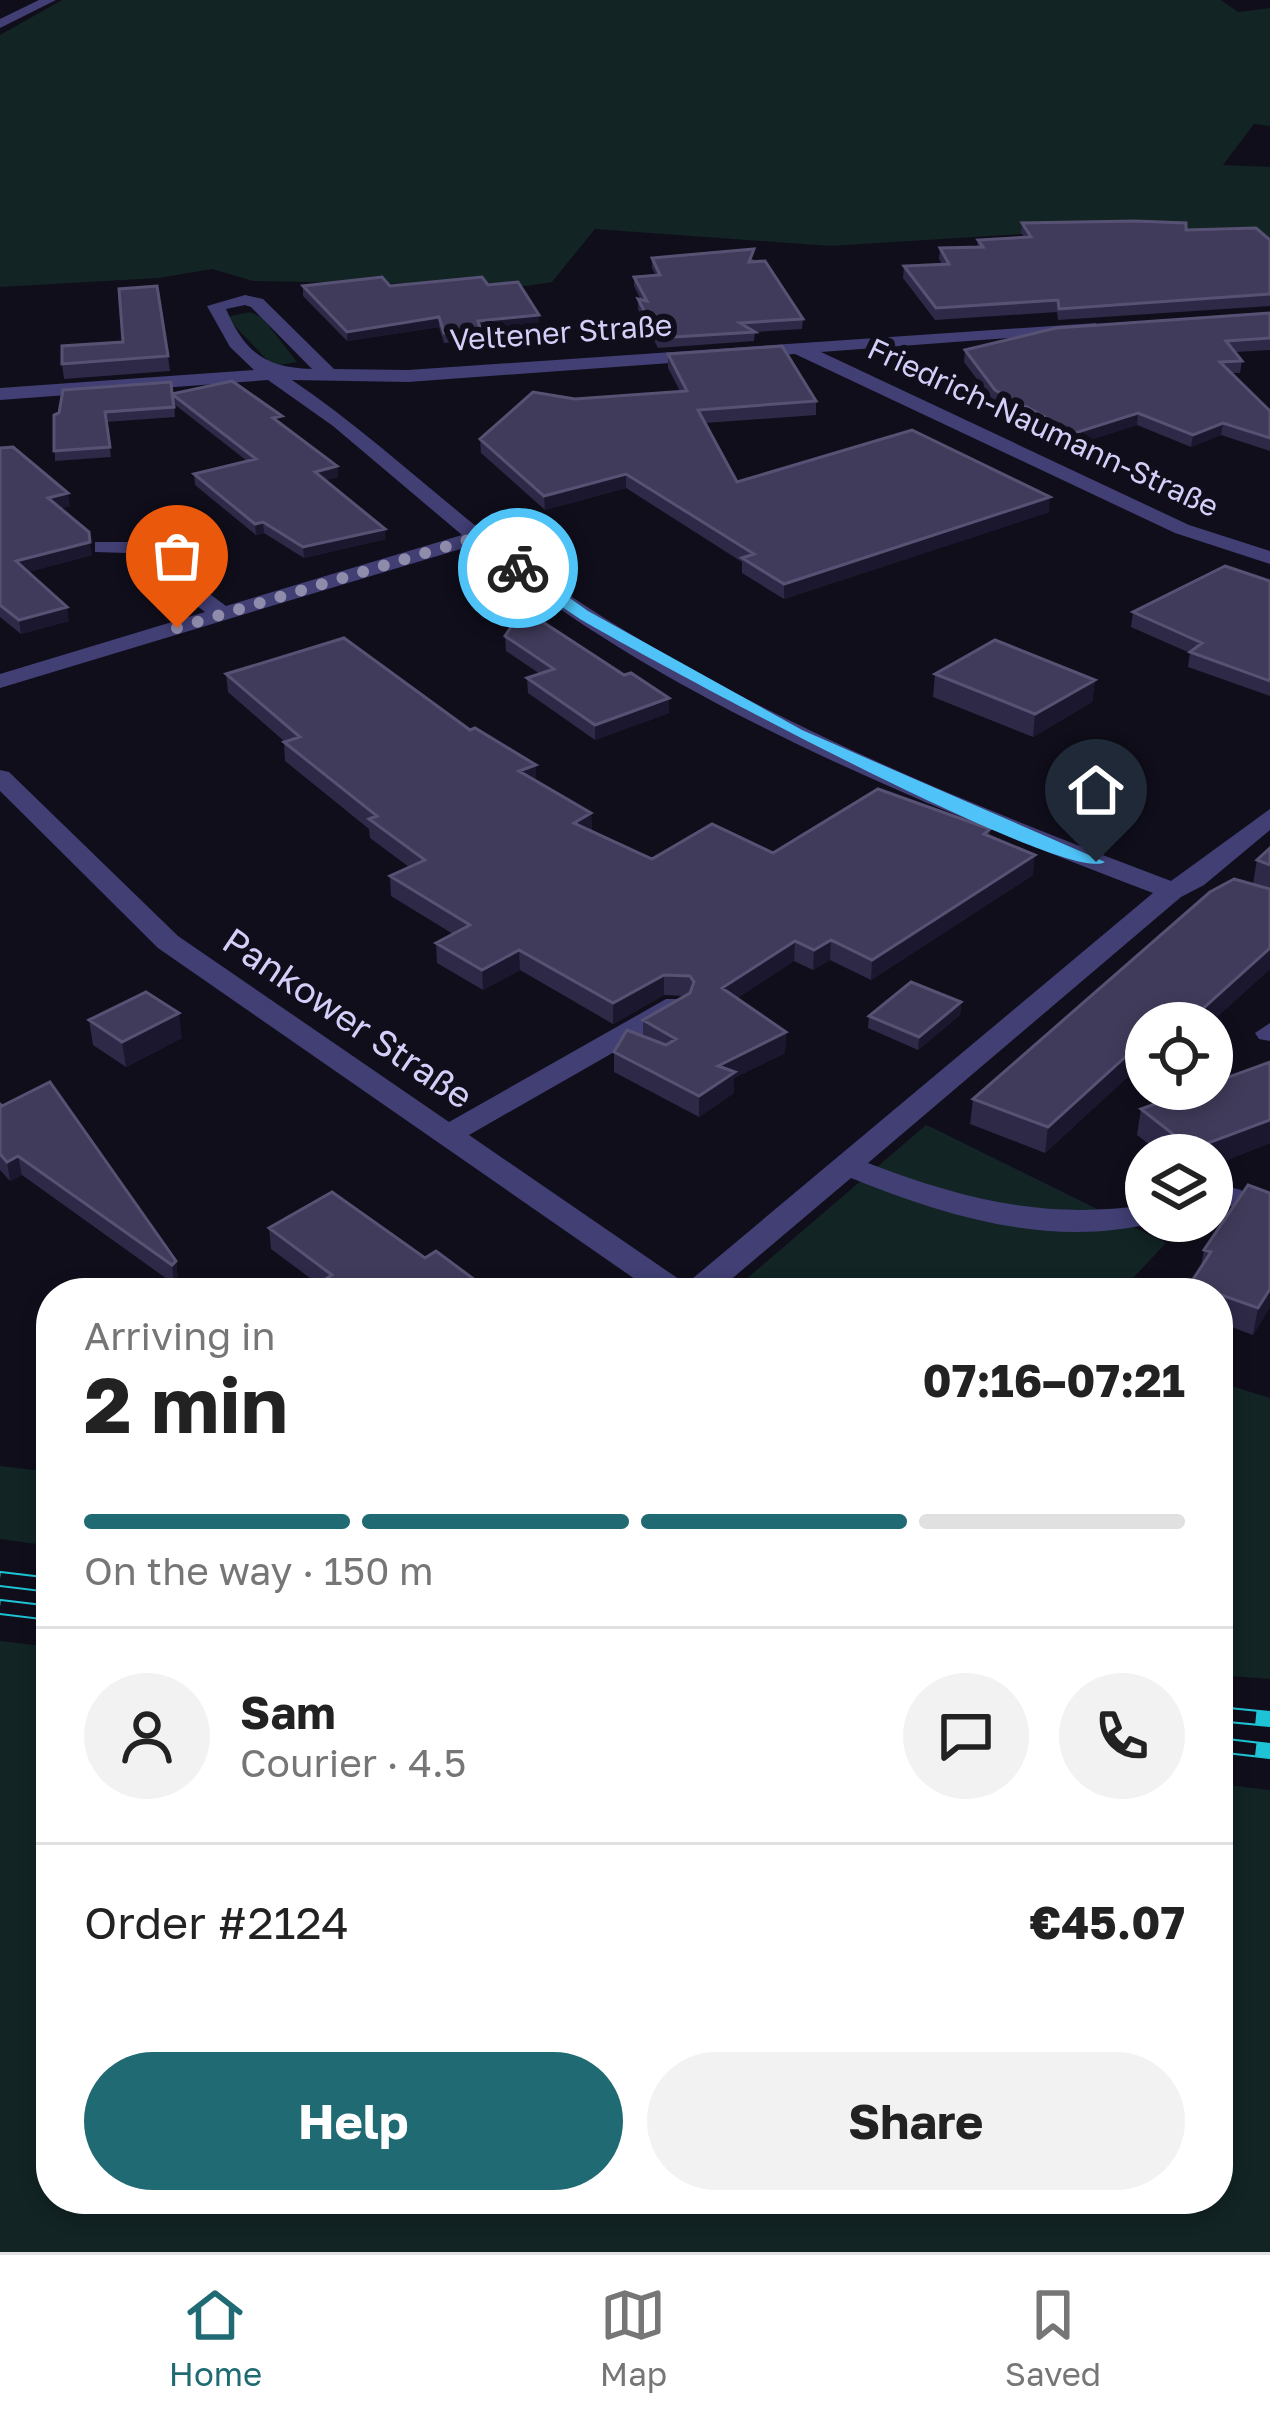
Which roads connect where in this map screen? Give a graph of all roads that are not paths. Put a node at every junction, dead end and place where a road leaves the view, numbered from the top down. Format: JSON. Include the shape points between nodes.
{"nodes":[{"id":1,"x":49,"y":0,"type":"edge"},
{"id":2,"x":0,"y":23,"type":"edge"},
{"id":3,"x":1103,"y":326,"type":"edge"},
{"id":4,"x":793,"y":346,"type":"junction"},
{"id":5,"x":272,"y":374,"type":"junction"},
{"id":6,"x":329,"y":375,"type":"junction"},
{"id":7,"x":408,"y":376,"type":"junction"},
{"id":8,"x":0,"y":394,"type":"edge"},
{"id":9,"x":344,"y":405,"type":"junction"},
{"id":10,"x":475,"y":538,"type":"junction"},
{"id":11,"x":103,"y":547,"type":"dead end"},
{"id":12,"x":1270,"y":558,"type":"edge"},
{"id":13,"x":222,"y":614,"type":"junction"},
{"id":14,"x":0,"y":681,"type":"edge"},
{"id":15,"x":0,"y":777,"type":"edge"},
{"id":16,"x":1270,"y":817,"type":"edge"},
{"id":17,"x":1184,"y":885,"type":"junction"},
{"id":18,"x":1232,"y":891,"type":"edge"},
{"id":19,"x":676,"y":1005,"type":"edge"},
{"id":20,"x":449,"y":1134,"type":"junction"},
{"id":21,"x":848,"y":1166,"type":"junction"},
{"id":22,"x":1125,"y":1216,"type":"edge"},
{"id":23,"x":655,"y":1278,"type":"edge"},
{"id":24,"x":712,"y":1278,"type":"edge"}],
"edges":[{"from":1,"to":2,"type":"street"},
{"from":3,"to":4,"type":"street","name":"Veltener Straße"},
{"from":4,"to":7,"type":"street","name":"Veltener Straße"},
{"from":4,"to":12,"type":"street","name":"Friedrich-Naumann-Straße","via":[[1182,529]]},
{"from":5,"to":6,"type":"street","name":"Veltener Straße"},
{"from":5,"to":6,"type":"street","via":[[219,315],[220,302],[257,303]]},
{"from":5,"to":8,"type":"street","name":"Veltener Straße"},
{"from":5,"to":9,"type":"street"},
{"from":6,"to":7,"type":"street","name":"Veltener Straße"},
{"from":7,"to":9,"type":"street"},
{"from":9,"to":10,"type":"street"},
{"from":10,"to":13,"type":"street"},
{"from":10,"to":17,"type":"street","via":[[583,614],[780,725],[1020,834]]},
{"from":11,"to":13,"type":"street","via":[[132,547]]},
{"from":13,"to":14,"type":"street"},
{"from":15,"to":20,"type":"street","name":"Pankower Straße","via":[[168,942]]},
{"from":16,"to":17,"type":"street"},
{"from":17,"to":18,"type":"street"},
{"from":17,"to":21,"type":"street"},
{"from":19,"to":20,"type":"street"},
{"from":20,"to":23,"type":"street","name":"Pankower Straße"},
{"from":21,"to":22,"type":"street","via":[[991,1217]]},
{"from":21,"to":24,"type":"street"}]}
